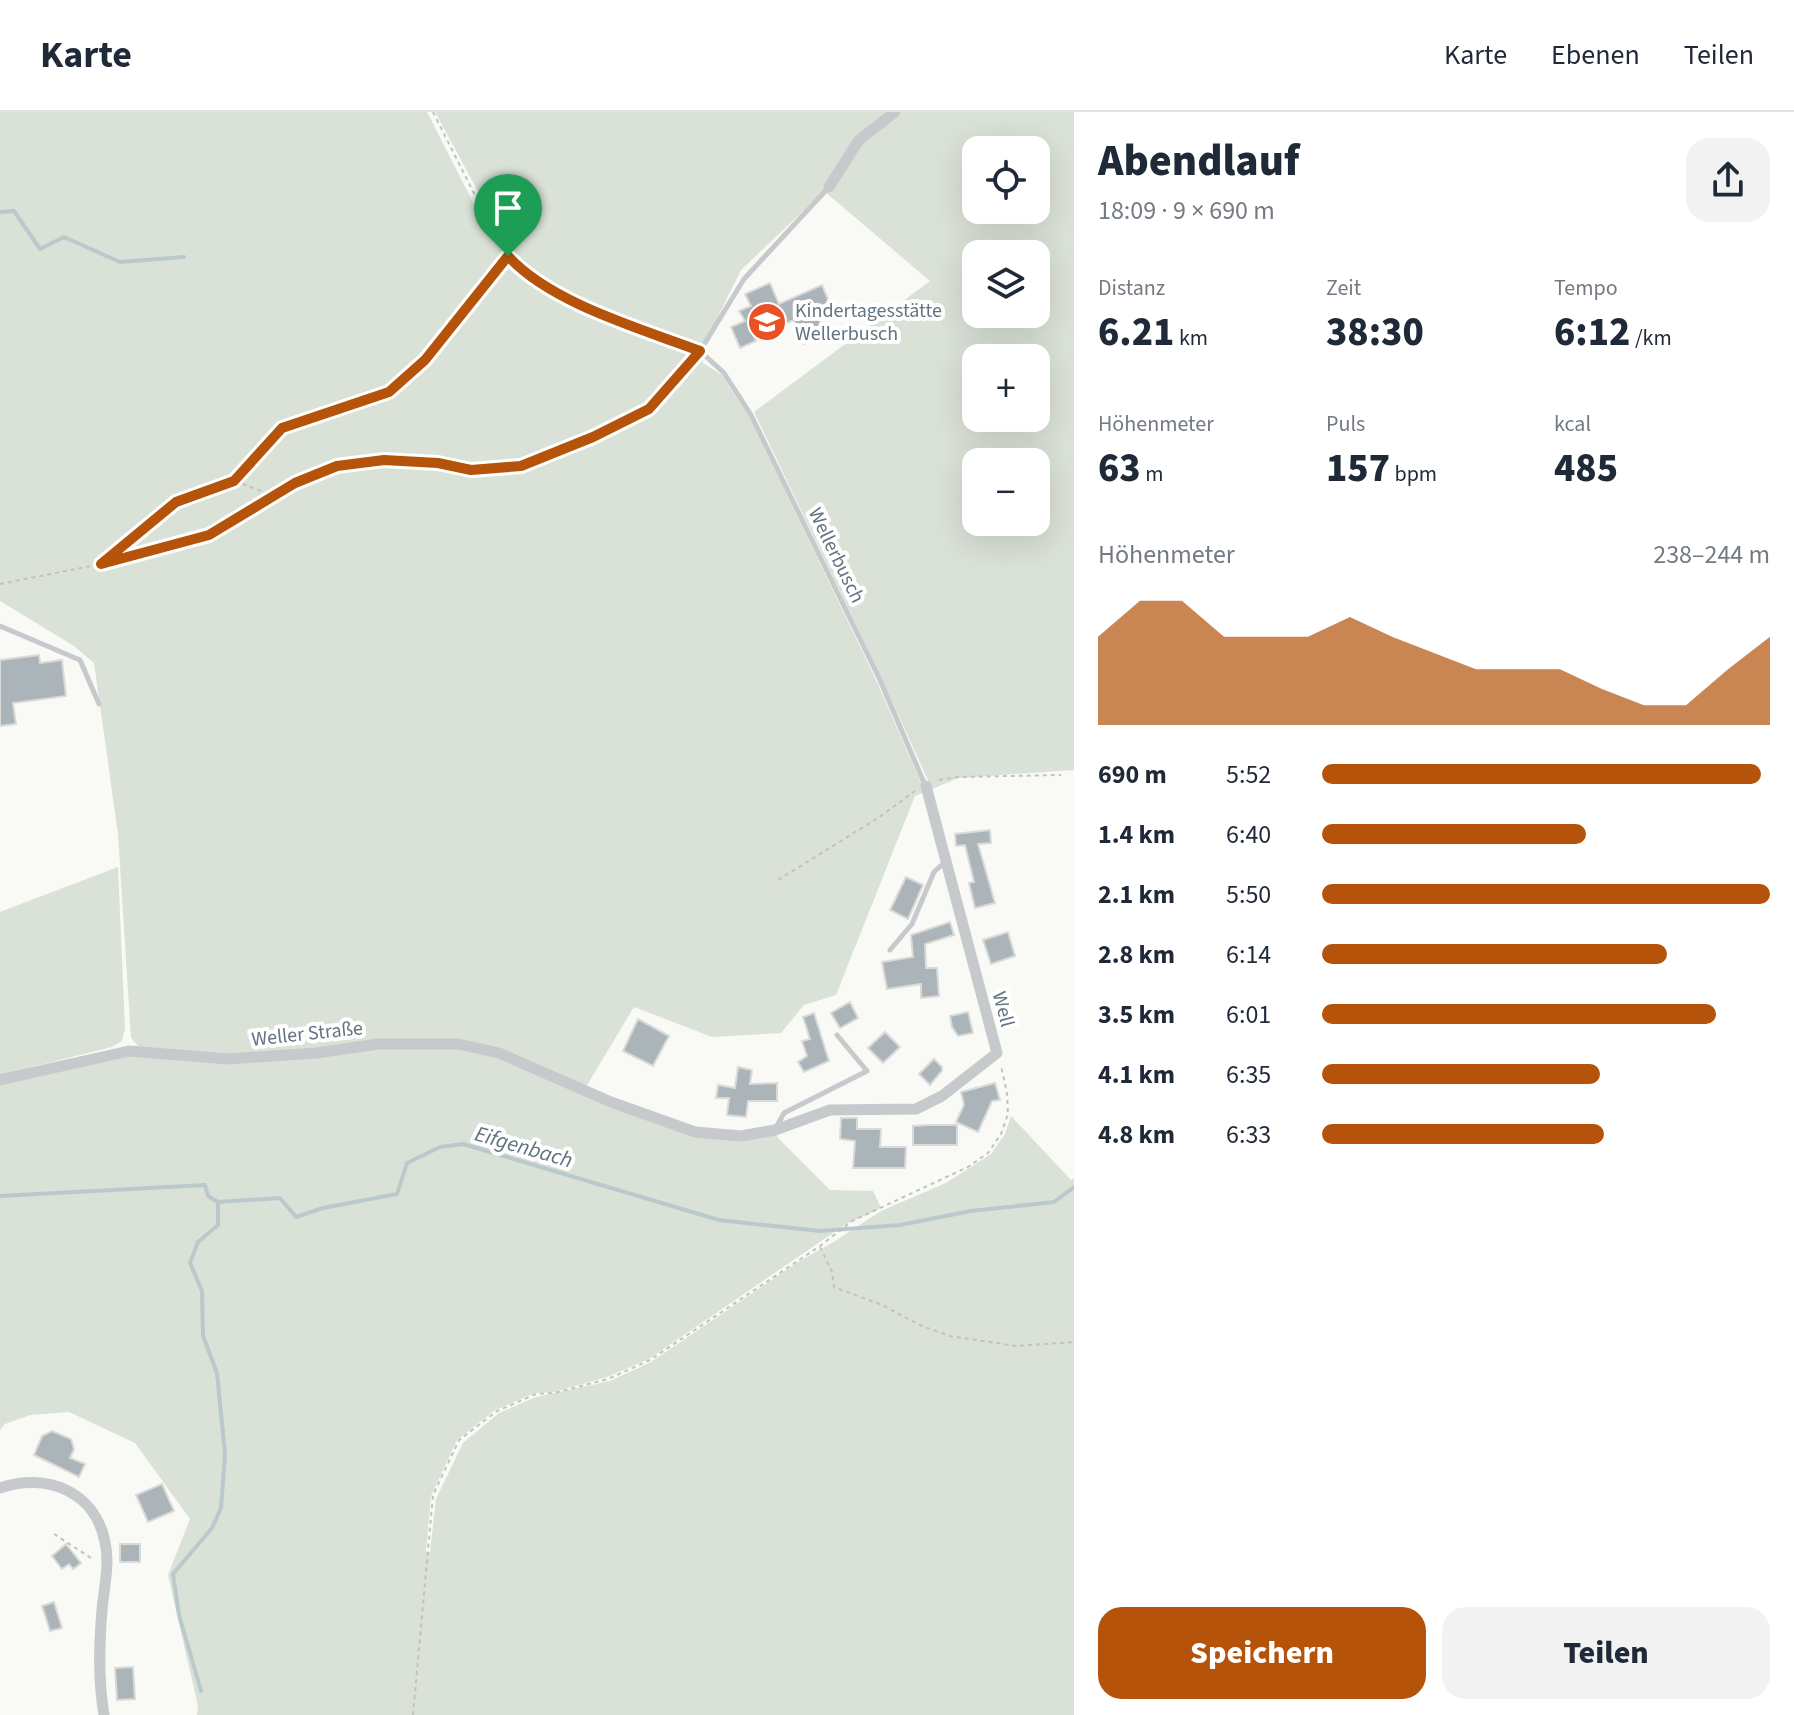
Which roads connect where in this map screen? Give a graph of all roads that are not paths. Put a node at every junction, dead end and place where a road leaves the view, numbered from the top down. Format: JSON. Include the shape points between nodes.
{"nodes":[{"id":1,"x":895,"y":112,"type":"edge"},
{"id":2,"x":829,"y":187,"type":"joint"},
{"id":3,"x":0,"y":626,"type":"edge"},
{"id":4,"x":99,"y":704,"type":"dead end"},
{"id":5,"x":926,"y":786,"type":"joint"},
{"id":6,"x":946,"y":862,"type":"junction"},
{"id":7,"x":890,"y":950,"type":"dead end"},
{"id":8,"x":837,"y":1035,"type":"dead end"},
{"id":9,"x":0,"y":1080,"type":"edge"},
{"id":10,"x":611,"y":1102,"type":"joint"},
{"id":11,"x":775,"y":1130,"type":"junction"},
{"id":12,"x":0,"y":1488,"type":"edge"},
{"id":13,"x":104,"y":1715,"type":"edge"}],
"edges":[{"from":1,"to":2,"type":"street","via":[[859,140]]},
{"from":2,"to":5,"type":"lane","name":"Wellerbusch","via":[[744,279],[700,351],[724,373],[751,415]]},
{"from":3,"to":4,"type":"lane","via":[[80,660]]},
{"from":5,"to":6,"type":"street","name":"Well"},
{"from":6,"to":7,"type":"lane","via":[[934,872],[912,924]]},
{"from":6,"to":11,"type":"street","name":"Well","via":[[997,1053],[942,1096],[916,1109],[830,1110]]},
{"from":8,"to":11,"type":"lane","via":[[867,1071],[784,1113]]},
{"from":9,"to":10,"type":"street","name":"Weller Straße","via":[[129,1051],[228,1059],[378,1044],[458,1044],[499,1053]]},
{"from":10,"to":11,"type":"street","name":"Well","via":[[695,1132],[741,1136]]},
{"from":12,"to":13,"type":"street","via":[[44,1481],[68,1490],[95,1517],[107,1560],[99,1652]]}]}
